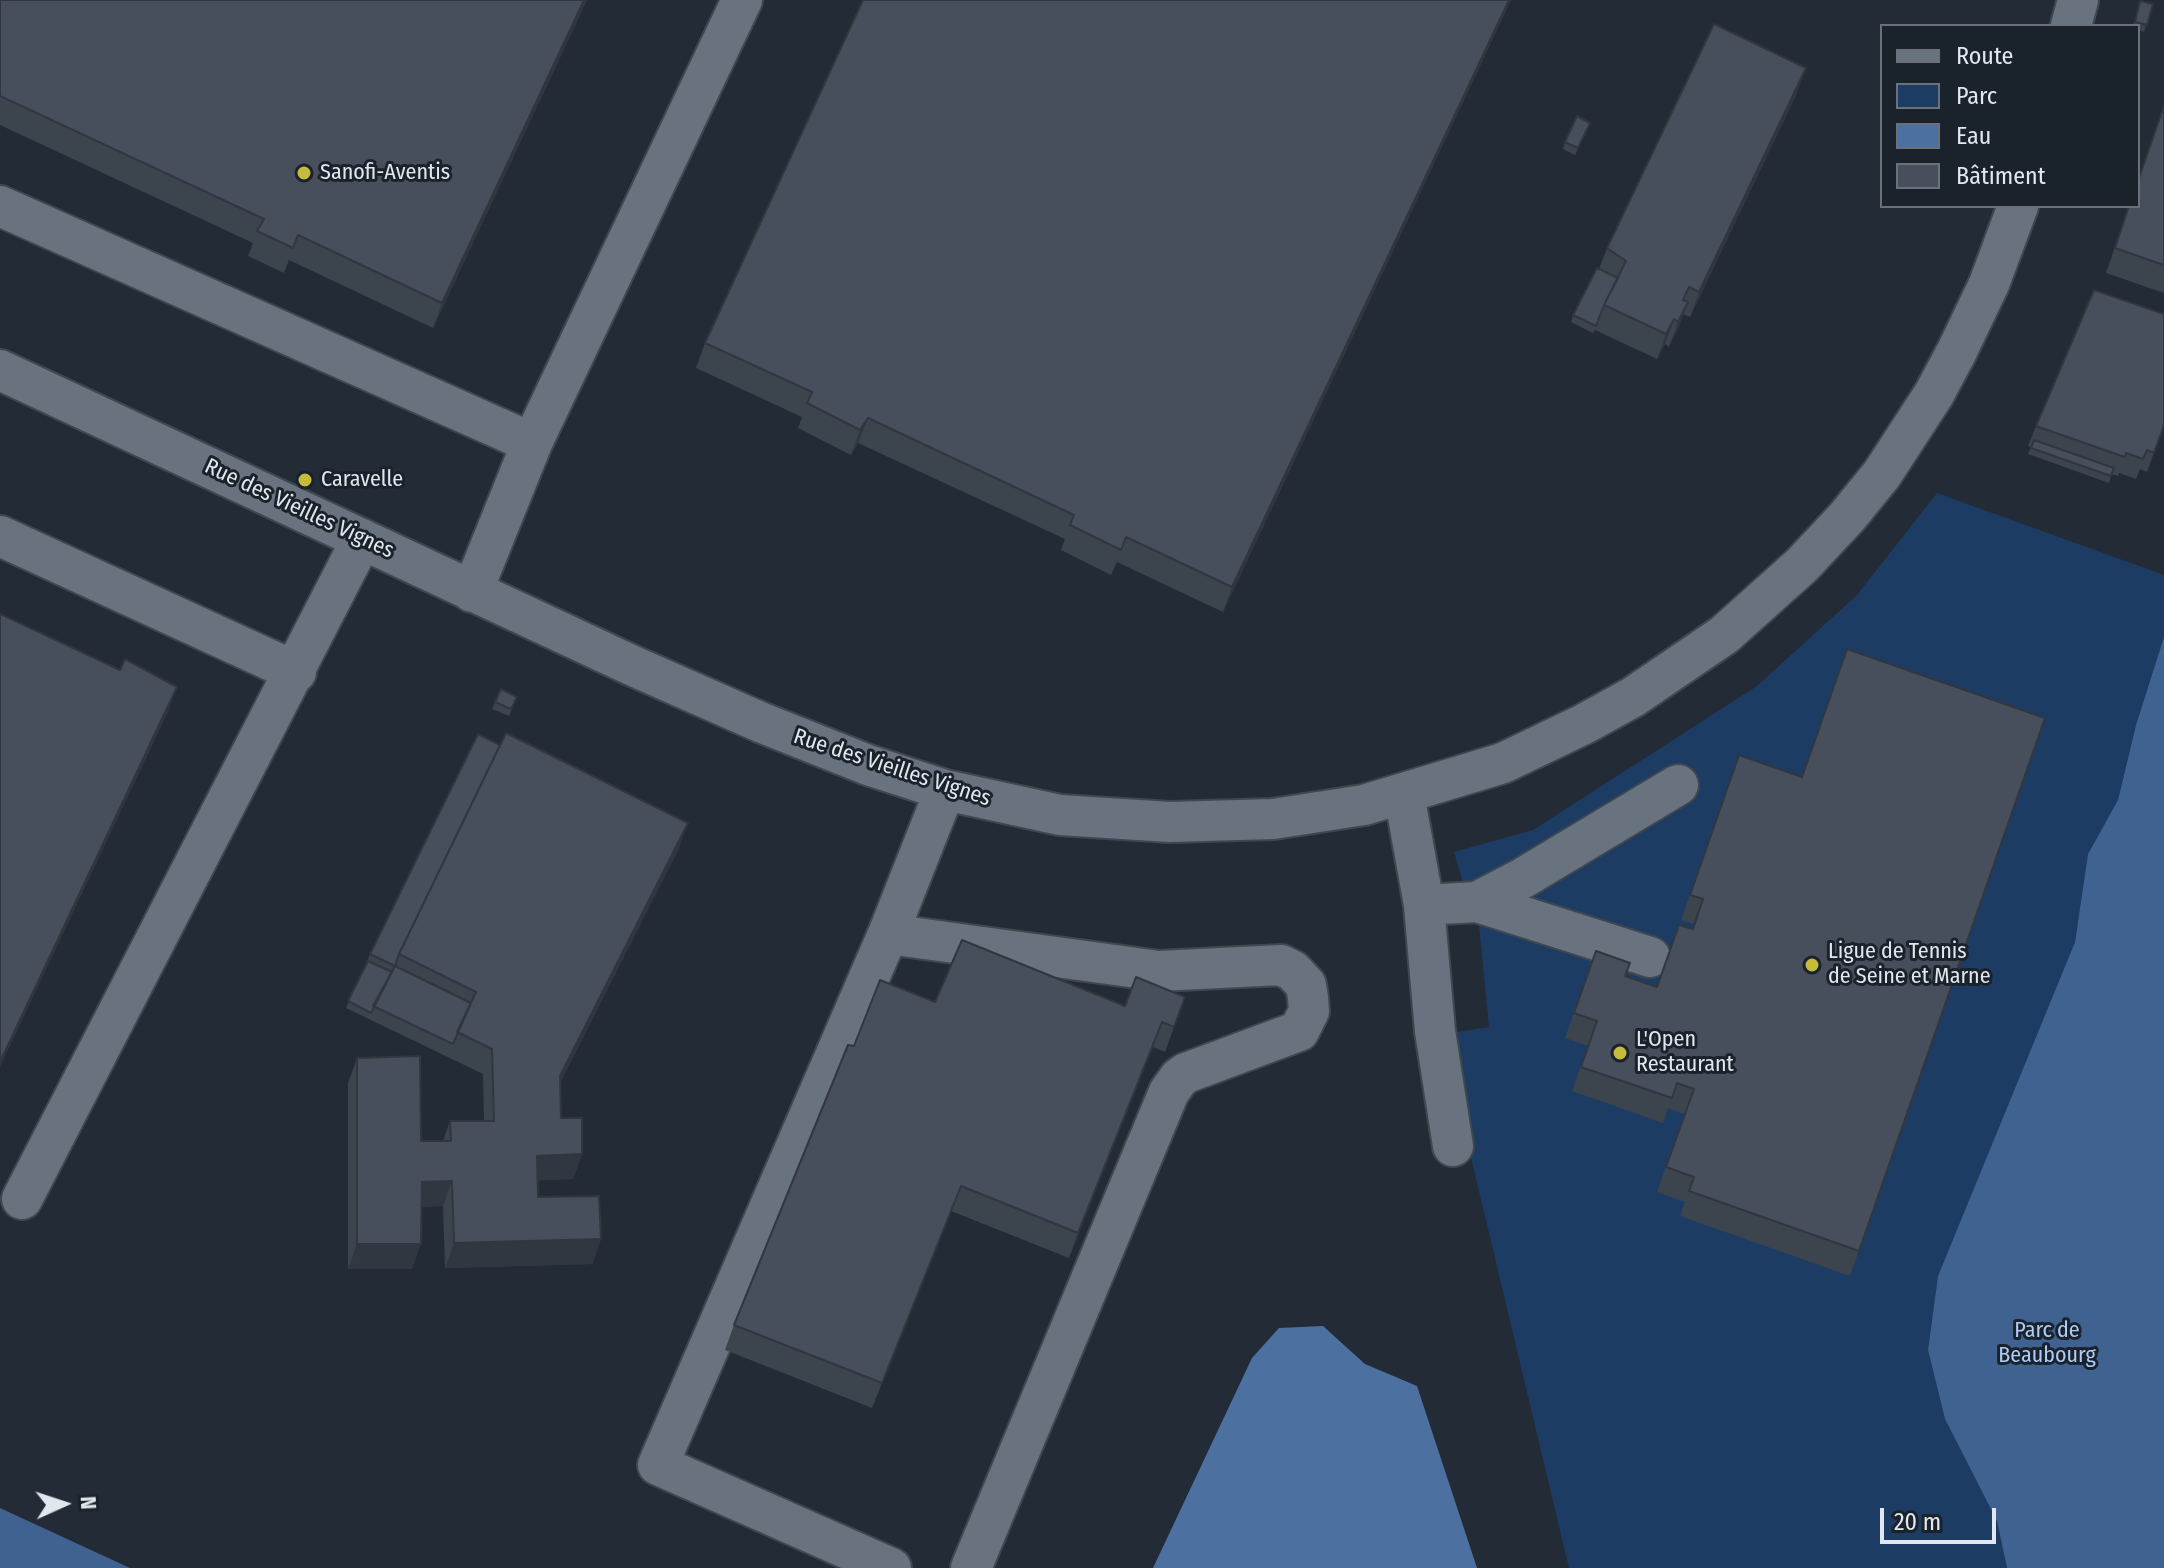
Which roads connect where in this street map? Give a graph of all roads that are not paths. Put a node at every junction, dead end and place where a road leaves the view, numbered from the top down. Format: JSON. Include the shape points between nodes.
{"nodes":[{"id":1,"x":742,"y":0,"type":"edge"},
{"id":2,"x":2078,"y":0,"type":"edge"},
{"id":3,"x":2072,"y":24,"type":"edge"},
{"id":4,"x":0,"y":206,"type":"edge"},
{"id":5,"x":2017,"y":208,"type":"edge"},
{"id":6,"x":0,"y":370,"type":"edge"},
{"id":7,"x":532,"y":443,"type":"junction"},
{"id":8,"x":0,"y":536,"type":"edge"},
{"id":9,"x":362,"y":539,"type":"junction"},
{"id":10,"x":472,"y":592,"type":"junction"},
{"id":11,"x":296,"y":672,"type":"junction"},
{"id":12,"x":1678,"y":785,"type":"dead end"},
{"id":13,"x":945,"y":790,"type":"junction"},
{"id":14,"x":1404,"y":794,"type":"junction"},
{"id":15,"x":1477,"y":902,"type":"junction"},
{"id":16,"x":1424,"y":905,"type":"junction"},
{"id":17,"x":888,"y":934,"type":"junction"},
{"id":18,"x":1650,"y":957,"type":"dead end"},
{"id":19,"x":1453,"y":1146,"type":"dead end"},
{"id":20,"x":22,"y":1199,"type":"dead end"},
{"id":21,"x":891,"y":1568,"type":"edge"},
{"id":22,"x":971,"y":1568,"type":"edge"}],
"edges":[{"from":1,"to":7,"type":"street"},
{"from":2,"to":3,"type":"street"},
{"from":4,"to":7,"type":"street"},
{"from":5,"to":14,"type":"street","name":"Rue des Vieilles Vignes","via":[[1989,284],[1934,394],[1882,474],[1802,565],[1724,635],[1633,697],[1503,763]]},
{"from":6,"to":9,"type":"street","name":"Rue des Vieilles Vignes"},
{"from":7,"to":10,"type":"street"},
{"from":8,"to":11,"type":"street"},
{"from":9,"to":10,"type":"street","name":"Rue des Vieilles Vignes"},
{"from":9,"to":11,"type":"street"},
{"from":10,"to":13,"type":"street","name":"Rue des Vieilles Vignes","via":[[760,722]]},
{"from":11,"to":20,"type":"street"},
{"from":12,"to":15,"type":"street"},
{"from":13,"to":14,"type":"street","name":"Rue des Vieilles Vignes","via":[[1060,815],[1170,822],[1326,813]]},
{"from":13,"to":17,"type":"street"},
{"from":14,"to":16,"type":"street"},
{"from":15,"to":16,"type":"street"},
{"from":15,"to":18,"type":"street"},
{"from":16,"to":19,"type":"street","via":[[1435,1031]]},
{"from":17,"to":21,"type":"street","via":[[658,1465]]},
{"from":17,"to":22,"type":"street","via":[[1159,971],[1281,965],[1306,985],[1308,998],[1309,1011],[1299,1031],[1186,1073],[1169,1092]]}]}
